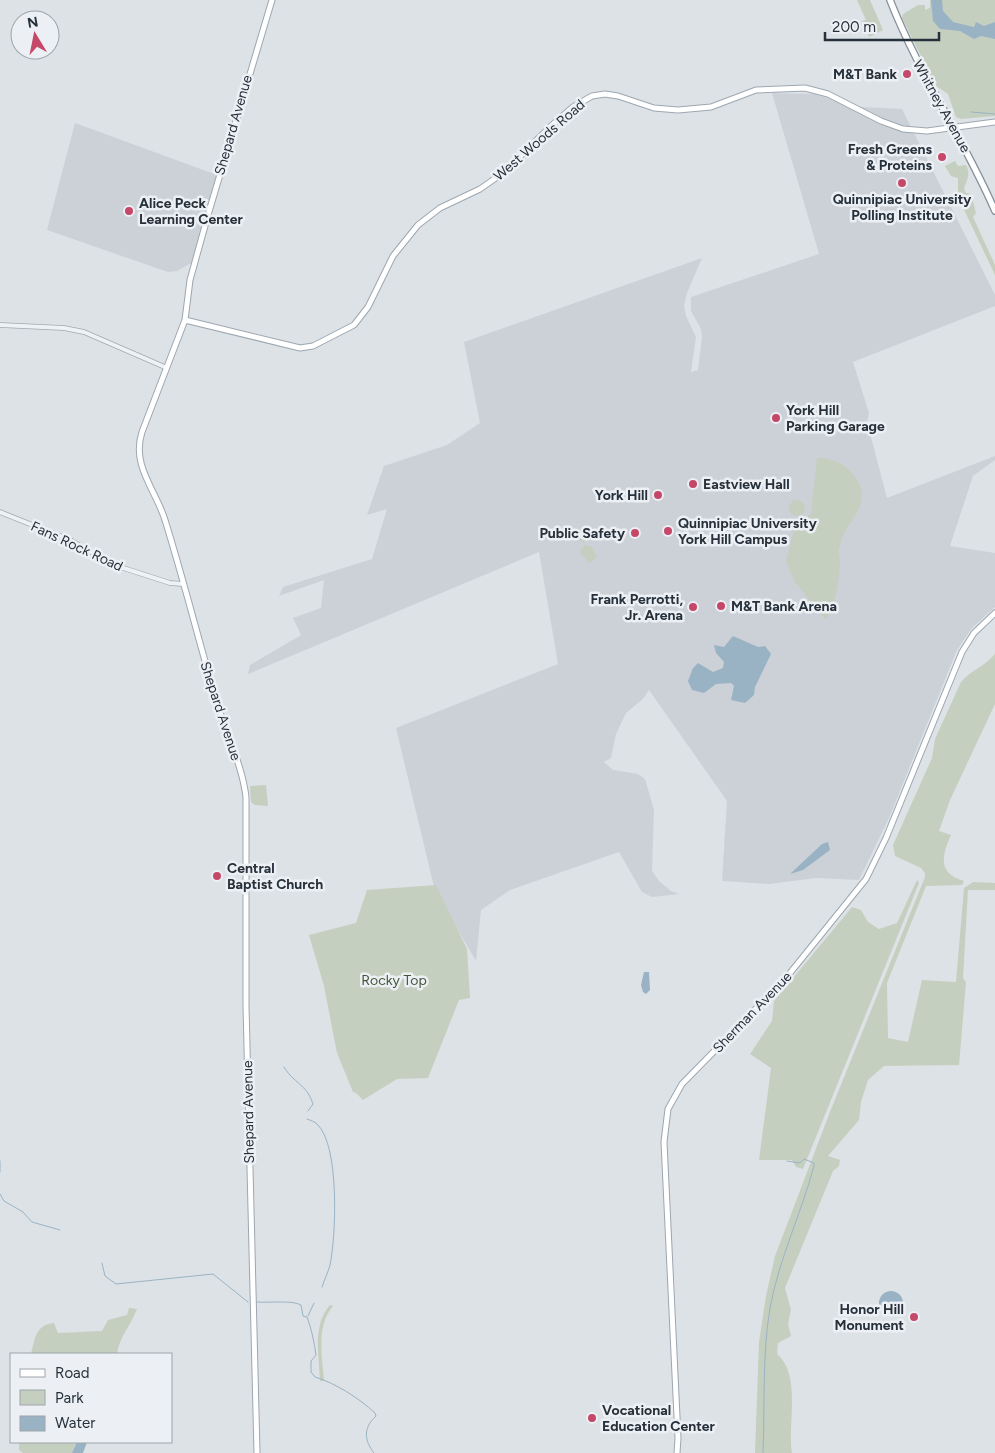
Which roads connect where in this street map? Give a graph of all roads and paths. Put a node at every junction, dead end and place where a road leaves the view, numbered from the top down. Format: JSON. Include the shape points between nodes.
{"nodes":[{"id":1,"x":272,"y":0,"type":"edge"},
{"id":2,"x":890,"y":0,"type":"edge"},
{"id":3,"x":995,"y":122,"type":"edge"},
{"id":4,"x":953,"y":128,"type":"junction"},
{"id":5,"x":995,"y":211,"type":"edge"},
{"id":6,"x":185,"y":320,"type":"junction"},
{"id":7,"x":0,"y":325,"type":"edge"},
{"id":8,"x":167,"y":368,"type":"junction"},
{"id":9,"x":0,"y":512,"type":"edge"},
{"id":10,"x":183,"y":584,"type":"junction"},
{"id":11,"x":995,"y":613,"type":"edge"},
{"id":12,"x":257,"y":1453,"type":"edge"},
{"id":13,"x":677,"y":1453,"type":"edge"}],
"edges":[{"from":1,"to":6,"type":"main road","name":"Shepard Avenue","via":[[191,276]]},
{"from":2,"to":4,"type":"highway","name":"Whitney Avenue"},
{"from":3,"to":4,"type":"main road","name":"West Woods Road"},
{"from":4,"to":5,"type":"highway","name":"Whitney Avenue","via":[[979,173]]},
{"from":4,"to":6,"type":"main road","name":"West Woods Road","via":[[921,131],[894,127],[828,94],[805,88],[756,90],[711,108],[678,110],[654,108],[618,96],[592,96],[573,107],[503,173],[424,219],[393,256],[361,318],[346,330],[313,346],[300,348]]},
{"from":6,"to":8,"type":"main road","name":"Shepard Avenue"},
{"from":7,"to":8,"type":"street","via":[[84,332]]},
{"from":8,"to":10,"type":"main road","name":"Shepard Avenue","via":[[140,439],[138,455],[163,514]]},
{"from":9,"to":10,"type":"street","name":"Fans Rock Road","via":[[70,540],[114,565]]},
{"from":10,"to":12,"type":"main road","name":"Shepard Avenue","via":[[246,797],[246,1006]]},
{"from":11,"to":13,"type":"main road","name":"Sherman Avenue","via":[[974,633],[962,652],[866,879],[781,984],[682,1084],[668,1110],[664,1142]]}]}
